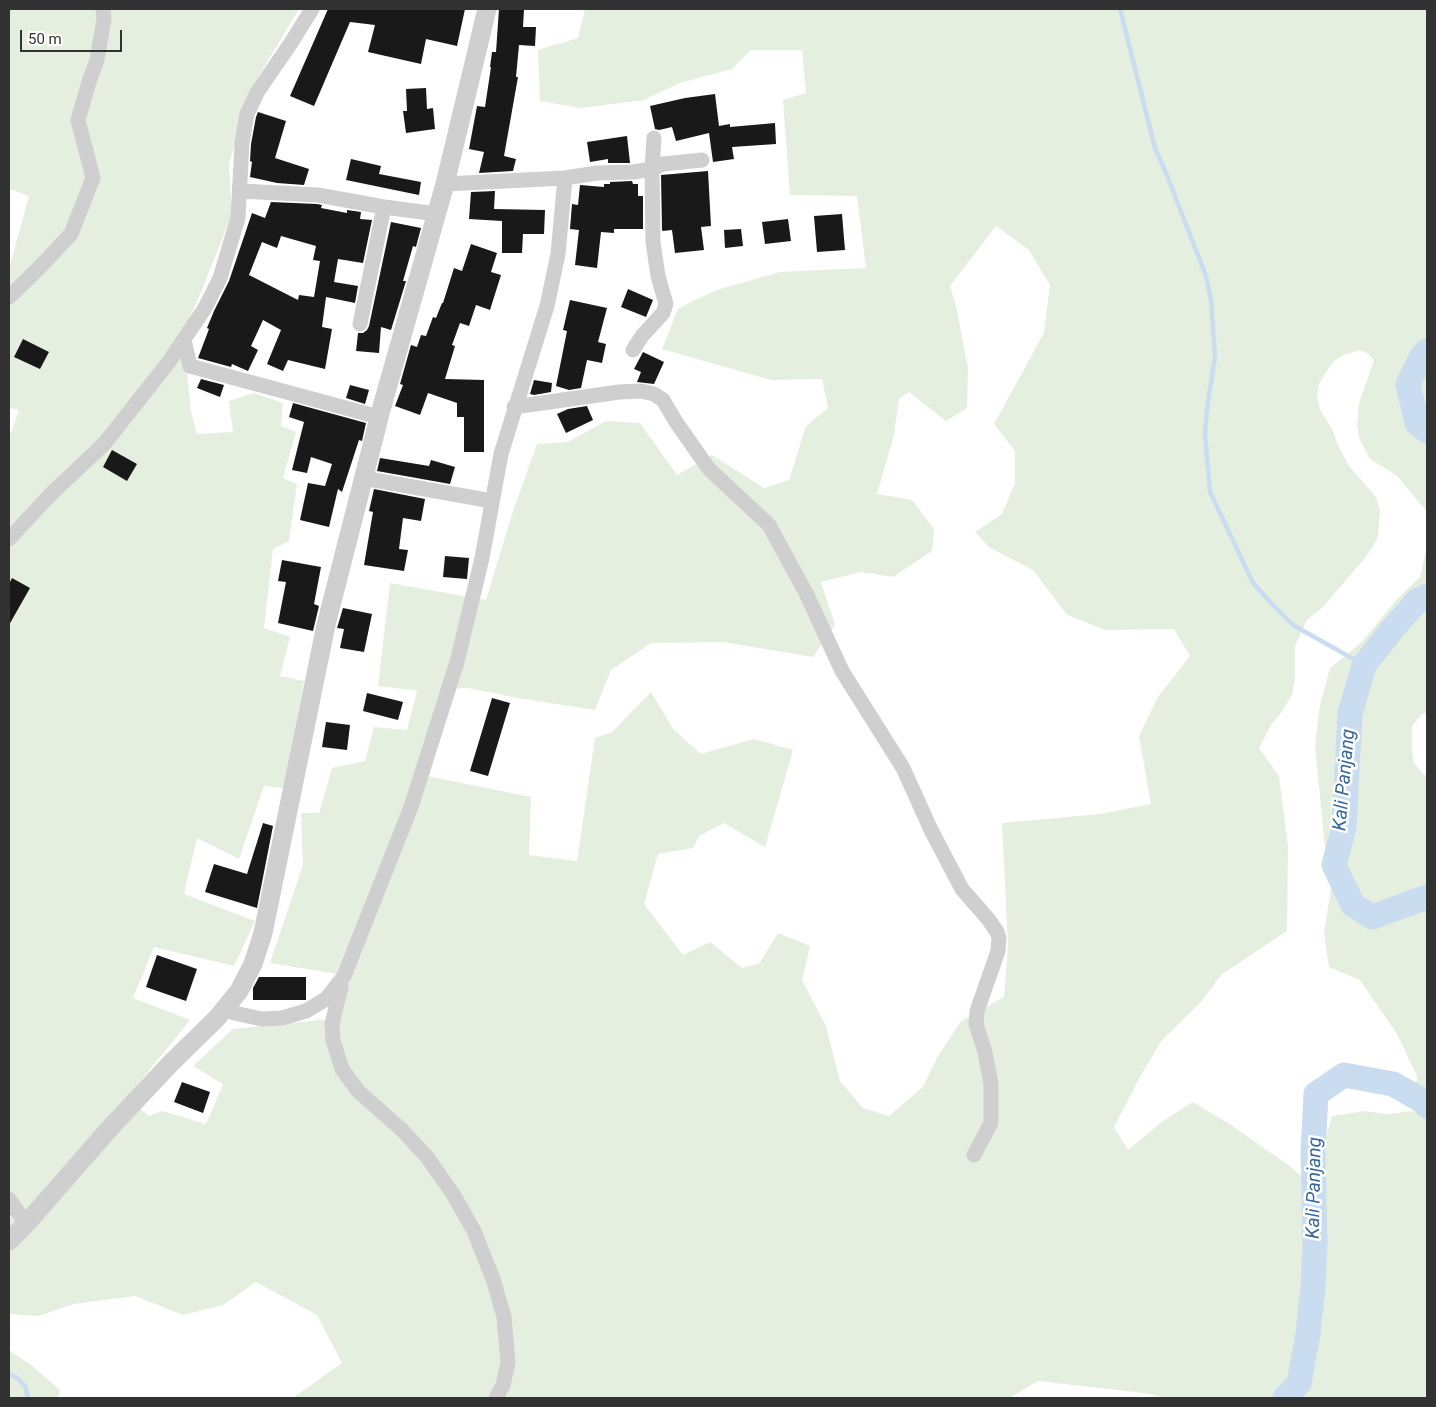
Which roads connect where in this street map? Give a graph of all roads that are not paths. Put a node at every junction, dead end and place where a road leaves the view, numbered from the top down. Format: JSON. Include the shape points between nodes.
{"nodes":[{"id":1,"x":103,"y":9,"type":"edge"},
{"id":2,"x":312,"y":9,"type":"edge"},
{"id":3,"x":487,"y":9,"type":"edge"},
{"id":4,"x":654,"y":138,"type":"dead end"},
{"id":5,"x":702,"y":160,"type":"dead end"},
{"id":6,"x":652,"y":169,"type":"junction"},
{"id":7,"x":565,"y":178,"type":"junction"},
{"id":8,"x":445,"y":184,"type":"junction"},
{"id":9,"x":240,"y":191,"type":"junction"},
{"id":10,"x":384,"y":207,"type":"junction"},
{"id":11,"x":437,"y":214,"type":"junction"},
{"id":12,"x":9,"y":297,"type":"edge"},
{"id":13,"x":360,"y":324,"type":"dead end"},
{"id":14,"x":184,"y":340,"type":"junction"},
{"id":15,"x":633,"y":350,"type":"dead end"},
{"id":16,"x":514,"y":407,"type":"junction"},
{"id":17,"x":379,"y":417,"type":"junction"},
{"id":18,"x":364,"y":478,"type":"junction"},
{"id":19,"x":492,"y":501,"type":"junction"},
{"id":20,"x":10,"y":535,"type":"edge"},
{"id":21,"x":344,"y":976,"type":"junction"},
{"id":22,"x":225,"y":1008,"type":"junction"},
{"id":23,"x":974,"y":1155,"type":"dead end"},
{"id":24,"x":9,"y":1199,"type":"edge"},
{"id":25,"x":26,"y":1224,"type":"junction"},
{"id":26,"x":9,"y":1241,"type":"edge"},
{"id":27,"x":496,"y":1398,"type":"edge"}],
"edges":[{"from":1,"to":12,"type":"street","via":[[98,60],[78,120],[94,178],[71,234]]},
{"from":2,"to":9,"type":"street","via":[[247,114]]},
{"from":3,"to":8,"type":"street"},
{"from":4,"to":6,"type":"street"},
{"from":5,"to":6,"type":"street","via":[[663,164]]},
{"from":6,"to":7,"type":"street"},
{"from":6,"to":15,"type":"street","via":[[653,242],[666,304],[663,313]]},
{"from":7,"to":8,"type":"street"},
{"from":7,"to":16,"type":"street","via":[[558,254],[547,306]]},
{"from":8,"to":11,"type":"street"},
{"from":9,"to":10,"type":"street","via":[[318,195]]},
{"from":9,"to":14,"type":"street","via":[[238,218],[220,278]]},
{"from":10,"to":11,"type":"street"},
{"from":10,"to":13,"type":"street"},
{"from":11,"to":17,"type":"street"},
{"from":14,"to":17,"type":"street","via":[[190,366]]},
{"from":14,"to":20,"type":"street","via":[[104,444]]},
{"from":16,"to":19,"type":"street"},
{"from":16,"to":23,"type":"street","via":[[619,392],[654,394],[663,400],[709,469],[769,525],[842,671],[902,768],[962,889],[989,920],[999,938],[998,952],[977,1011],[976,1024],[991,1084],[991,1123]]},
{"from":17,"to":18,"type":"street"},
{"from":18,"to":19,"type":"street"},
{"from":18,"to":22,"type":"street","via":[[326,625],[262,933],[253,964]]},
{"from":19,"to":21,"type":"street","via":[[457,662],[411,807]]},
{"from":21,"to":22,"type":"street","via":[[326,999],[306,1012],[262,1019]]},
{"from":21,"to":27,"type":"street","via":[[332,1024],[342,1069],[358,1091],[427,1157],[474,1231],[493,1279],[504,1317],[508,1363]]},
{"from":22,"to":25,"type":"street","via":[[110,1128]]},
{"from":24,"to":25,"type":"street"},
{"from":25,"to":26,"type":"street"}]}
